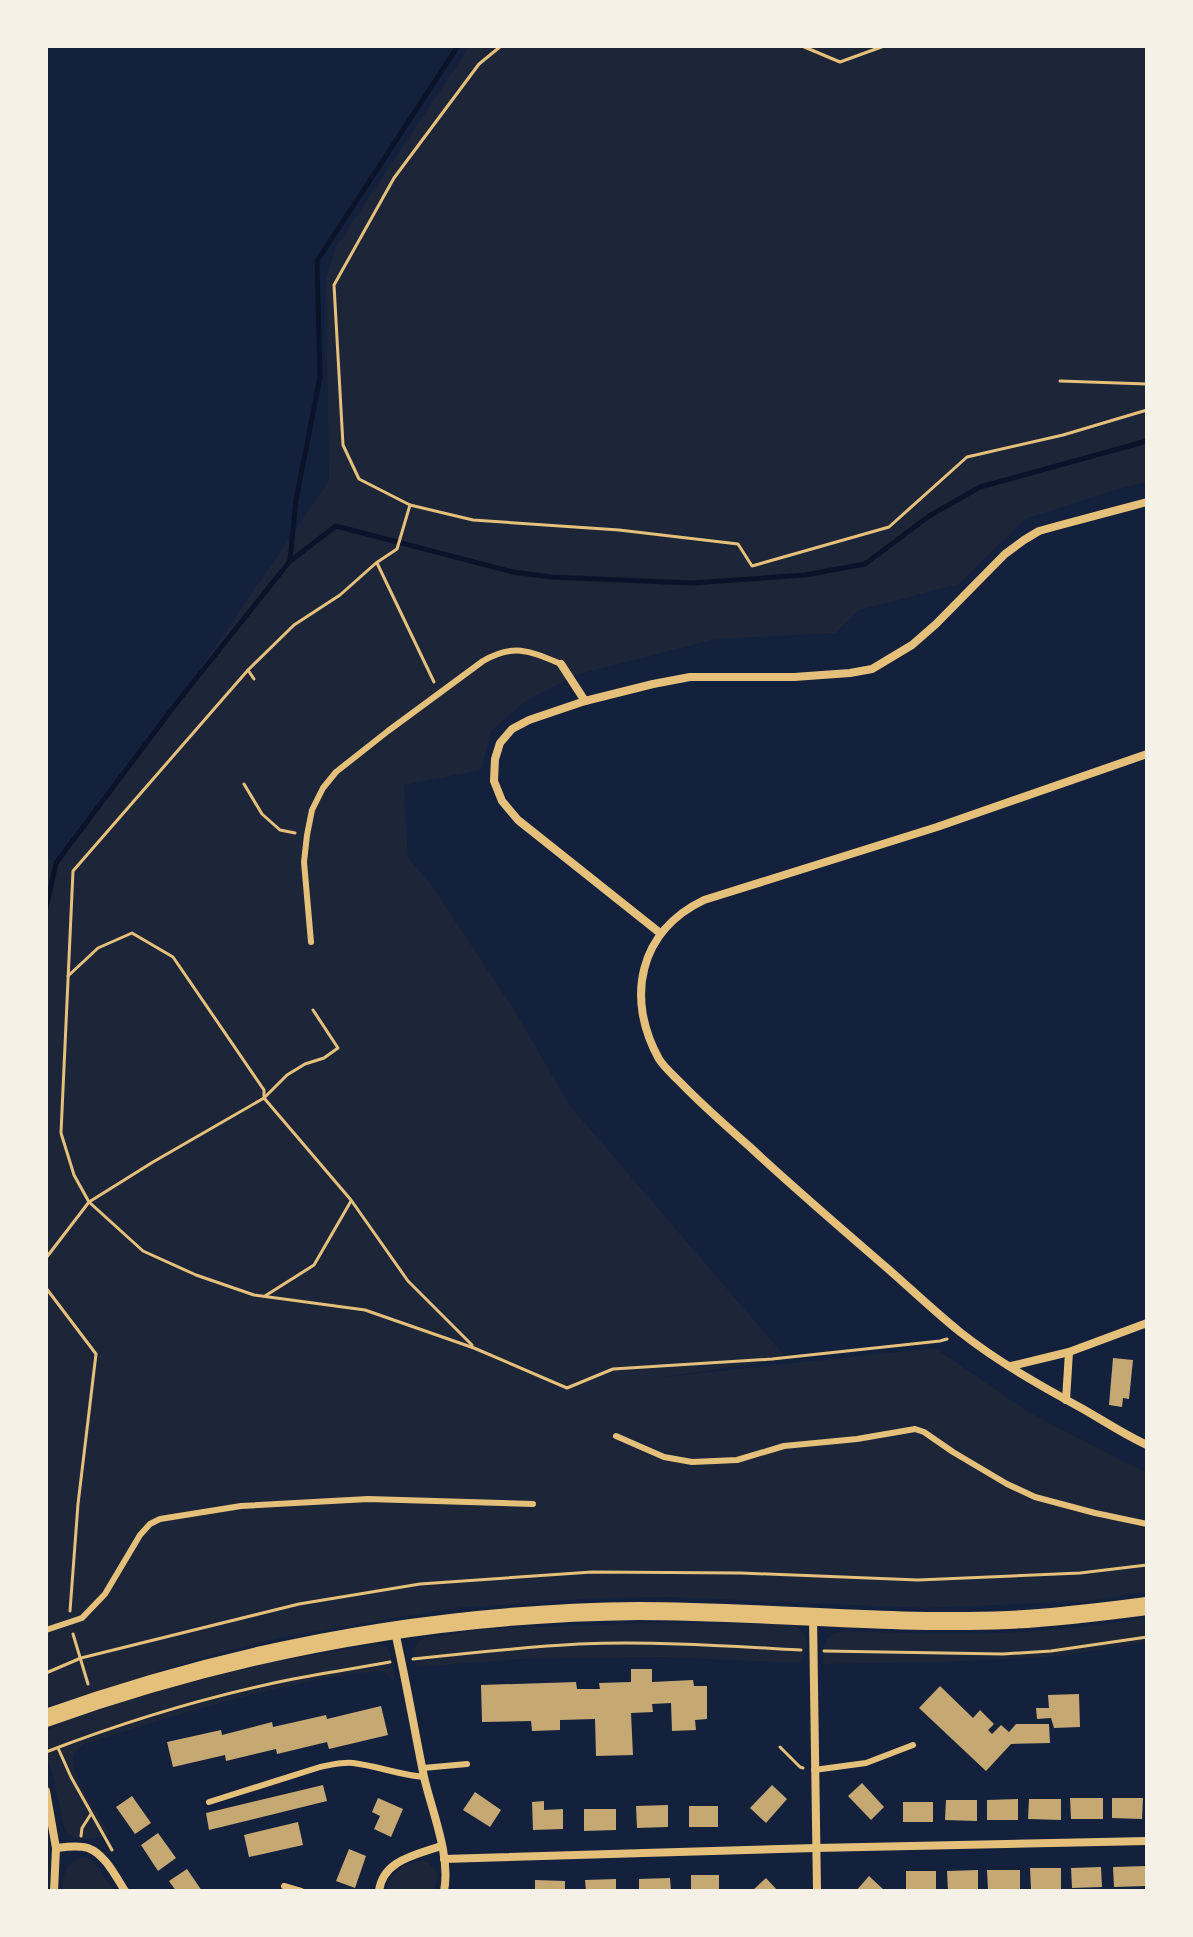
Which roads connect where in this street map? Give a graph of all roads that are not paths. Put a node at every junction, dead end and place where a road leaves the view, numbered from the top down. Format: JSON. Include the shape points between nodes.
{"nodes":[{"id":1,"x":1147,"y":502,"type":"edge"},
{"id":2,"x":561,"y":664,"type":"joint"},
{"id":3,"x":585,"y":701,"type":"junction"},
{"id":4,"x":1147,"y":754,"type":"edge"},
{"id":5,"x":660,"y":933,"type":"junction"},
{"id":6,"x":311,"y":942,"type":"dead end"},
{"id":7,"x":1147,"y":1323,"type":"edge"},
{"id":8,"x":1069,"y":1352,"type":"junction"},
{"id":9,"x":1011,"y":1366,"type":"junction"},
{"id":10,"x":1066,"y":1400,"type":"junction"},
{"id":11,"x":616,"y":1436,"type":"dead end"},
{"id":12,"x":1147,"y":1445,"type":"edge"},
{"id":13,"x":533,"y":1504,"type":"dead end"},
{"id":14,"x":1147,"y":1524,"type":"edge"},
{"id":15,"x":1147,"y":1606,"type":"edge"},
{"id":16,"x":813,"y":1617,"type":"junction"},
{"id":17,"x":46,"y":1630,"type":"edge"},
{"id":18,"x":395,"y":1632,"type":"junction"},
{"id":19,"x":46,"y":1718,"type":"edge"},
{"id":20,"x":913,"y":1745,"type":"dead end"},
{"id":21,"x":467,"y":1764,"type":"dead end"},
{"id":22,"x":814,"y":1770,"type":"junction"},
{"id":23,"x":424,"y":1772,"type":"junction"},
{"id":24,"x":46,"y":1791,"type":"edge"},
{"id":25,"x":209,"y":1802,"type":"dead end"},
{"id":26,"x":1147,"y":1841,"type":"edge"},
{"id":27,"x":441,"y":1846,"type":"junction"},
{"id":28,"x":56,"y":1848,"type":"junction"},
{"id":29,"x":816,"y":1848,"type":"junction"},
{"id":30,"x":444,"y":1859,"type":"junction"},
{"id":31,"x":284,"y":1886,"type":"dead end"},
{"id":32,"x":54,"y":1891,"type":"edge"},
{"id":33,"x":125,"y":1891,"type":"edge"},
{"id":34,"x":301,"y":1891,"type":"edge"},
{"id":35,"x":379,"y":1891,"type":"edge"},
{"id":36,"x":444,"y":1891,"type":"edge"},
{"id":37,"x":817,"y":1891,"type":"edge"}],
"edges":[{"from":1,"to":3,"type":"street","via":[[1039,531],[1024,540],[912,645],[872,669],[794,677],[690,677]]},
{"from":2,"to":3,"type":"street"},
{"from":2,"to":6,"type":"lane","via":[[530,651],[499,652],[336,772],[312,810],[307,835],[304,862]]},
{"from":3,"to":5,"type":"street","via":[[512,729],[500,743],[494,781],[518,820]]},
{"from":4,"to":5,"type":"street","via":[[704,900]]},
{"from":5,"to":9,"type":"street","via":[[648,955],[641,994],[642,1018],[661,1063],[792,1186],[962,1333]]},
{"from":7,"to":8,"type":"street"},
{"from":8,"to":9,"type":"street"},
{"from":8,"to":10,"type":"street"},
{"from":9,"to":10,"type":"street"},
{"from":10,"to":12,"type":"street"},
{"from":11,"to":14,"type":"lane","via":[[664,1457],[692,1462],[737,1460],[784,1446],[915,1429],[1035,1497]]},
{"from":13,"to":17,"type":"lane","via":[[368,1499],[241,1506],[160,1519],[140,1535],[105,1594],[82,1618]]},
{"from":15,"to":16,"type":"main road","via":[[1007,1620]]},
{"from":16,"to":18,"type":"main road","via":[[576,1613]]},
{"from":16,"to":22,"type":"street"},
{"from":18,"to":19,"type":"main road","via":[[238,1659]]},
{"from":18,"to":23,"type":"street"},
{"from":20,"to":22,"type":"lane","via":[[866,1763]]},
{"from":21,"to":23,"type":"lane"},
{"from":22,"to":29,"type":"street"},
{"from":23,"to":25,"type":"lane","via":[[408,1776],[337,1764]]},
{"from":23,"to":27,"type":"street"},
{"from":24,"to":28,"type":"street"},
{"from":26,"to":29,"type":"street"},
{"from":27,"to":30,"type":"street"},
{"from":27,"to":35,"type":"street","via":[[397,1862]]},
{"from":28,"to":32,"type":"street"},
{"from":28,"to":33,"type":"street","via":[[97,1853]]},
{"from":29,"to":30,"type":"street"},
{"from":29,"to":37,"type":"street"},
{"from":30,"to":36,"type":"street"},
{"from":31,"to":34,"type":"lane"}]}
